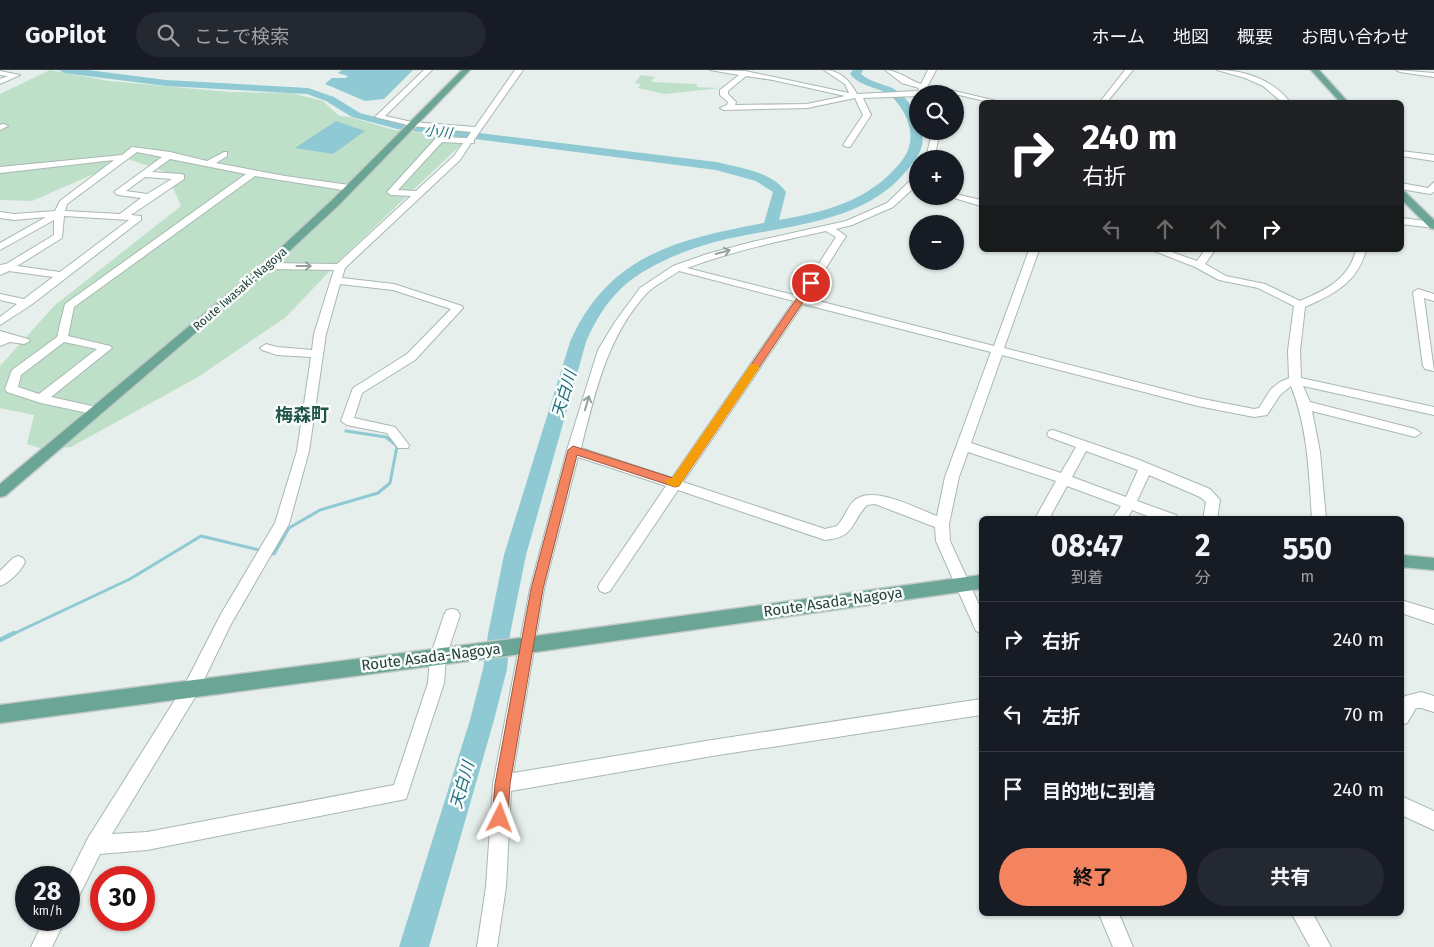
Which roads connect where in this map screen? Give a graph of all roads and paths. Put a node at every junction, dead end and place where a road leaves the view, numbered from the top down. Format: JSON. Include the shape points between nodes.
{"nodes":[{"id":1,"x":428,"y":70,"type":"edge"},
{"id":2,"x":466,"y":70,"type":"edge"},
{"id":3,"x":519,"y":70,"type":"edge"},
{"id":4,"x":714,"y":70,"type":"edge"},
{"id":5,"x":828,"y":70,"type":"edge"},
{"id":6,"x":889,"y":70,"type":"edge"},
{"id":7,"x":932,"y":70,"type":"edge"},
{"id":8,"x":1129,"y":70,"type":"edge"},
{"id":9,"x":1221,"y":70,"type":"edge"},
{"id":10,"x":1314,"y":70,"type":"edge"},
{"id":11,"x":1400,"y":70,"type":"edge"},
{"id":12,"x":0,"y":72,"type":"edge"},
{"id":13,"x":745,"y":73,"type":"junction"},
{"id":14,"x":1434,"y":76,"type":"edge"},
{"id":15,"x":0,"y":82,"type":"edge"},
{"id":16,"x":910,"y":85,"type":"edge"},
{"id":17,"x":923,"y":85,"type":"edge"},
{"id":18,"x":909,"y":93,"type":"edge"},
{"id":19,"x":964,"y":95,"type":"edge"},
{"id":20,"x":857,"y":96,"type":"junction"},
{"id":21,"x":988,"y":100,"type":"edge"},
{"id":22,"x":1105,"y":100,"type":"edge"},
{"id":23,"x":1284,"y":100,"type":"edge"},
{"id":24,"x":1342,"y":100,"type":"edge"},
{"id":25,"x":409,"y":128,"type":"junction"},
{"id":26,"x":474,"y":136,"type":"junction"},
{"id":27,"x":847,"y":145,"type":"dead end"},
{"id":28,"x":1404,"y":153,"type":"edge"},
{"id":29,"x":224,"y":154,"type":"dead end"},
{"id":30,"x":170,"y":155,"type":"junction"},
{"id":31,"x":124,"y":156,"type":"junction"},
{"id":32,"x":1434,"y":158,"type":"edge"},
{"id":33,"x":208,"y":164,"type":"junction"},
{"id":34,"x":0,"y":170,"type":"edge"},
{"id":35,"x":253,"y":172,"type":"junction"},
{"id":36,"x":143,"y":174,"type":"junction"},
{"id":37,"x":1434,"y":184,"type":"edge"},
{"id":38,"x":1404,"y":187,"type":"edge"},
{"id":39,"x":349,"y":188,"type":"junction"},
{"id":40,"x":909,"y":191,"type":"edge"},
{"id":41,"x":419,"y":194,"type":"junction"},
{"id":42,"x":1404,"y":196,"type":"edge"},
{"id":43,"x":149,"y":197,"type":"junction"},
{"id":44,"x":964,"y":199,"type":"edge"},
{"id":45,"x":979,"y":203,"type":"edge"},
{"id":46,"x":60,"y":213,"type":"junction"},
{"id":47,"x":0,"y":215,"type":"edge"},
{"id":48,"x":14,"y":217,"type":"junction"},
{"id":49,"x":122,"y":217,"type":"junction"},
{"id":50,"x":1404,"y":221,"type":"edge"},
{"id":51,"x":0,"y":225,"type":"edge"},
{"id":52,"x":1433,"y":225,"type":"edge"},
{"id":53,"x":828,"y":228,"type":"junction"},
{"id":54,"x":0,"y":247,"type":"edge"},
{"id":55,"x":1033,"y":252,"type":"edge"},
{"id":56,"x":1163,"y":252,"type":"edge"},
{"id":57,"x":1209,"y":252,"type":"edge"},
{"id":58,"x":1362,"y":252,"type":"edge"},
{"id":59,"x":1199,"y":265,"type":"junction"},
{"id":60,"x":267,"y":266,"type":"junction"},
{"id":61,"x":340,"y":267,"type":"junction"},
{"id":62,"x":2,"y":268,"type":"edge"},
{"id":63,"x":677,"y":268,"type":"junction"},
{"id":64,"x":62,"y":275,"type":"junction"},
{"id":65,"x":336,"y":280,"type":"junction"},
{"id":66,"x":0,"y":297,"type":"edge"},
{"id":67,"x":1434,"y":298,"type":"edge"},
{"id":68,"x":801,"y":299,"type":"junction"},
{"id":69,"x":27,"y":302,"type":"junction"},
{"id":70,"x":1300,"y":304,"type":"junction"},
{"id":71,"x":0,"y":322,"type":"edge"},
{"id":72,"x":3,"y":338,"type":"edge"},
{"id":73,"x":62,"y":338,"type":"junction"},
{"id":74,"x":24,"y":341,"type":"dead end"},
{"id":75,"x":266,"y":348,"type":"dead end"},
{"id":76,"x":998,"y":351,"type":"junction"},
{"id":77,"x":318,"y":354,"type":"junction"},
{"id":78,"x":1434,"y":368,"type":"edge"},
{"id":79,"x":1296,"y":380,"type":"junction"},
{"id":80,"x":41,"y":399,"type":"junction"},
{"id":81,"x":1305,"y":405,"type":"junction"},
{"id":82,"x":97,"y":410,"type":"junction"},
{"id":83,"x":1434,"y":411,"type":"edge"},
{"id":84,"x":1415,"y":433,"type":"dead end"},
{"id":85,"x":1053,"y":434,"type":"dead end"},
{"id":86,"x":403,"y":445,"type":"dead end"},
{"id":87,"x":1082,"y":445,"type":"junction"},
{"id":88,"x":964,"y":446,"type":"junction"},
{"id":89,"x":573,"y":450,"type":"junction"},
{"id":90,"x":1146,"y":468,"type":"junction"},
{"id":91,"x":1065,"y":480,"type":"junction"},
{"id":92,"x":675,"y":483,"type":"junction"},
{"id":93,"x":0,"y":492,"type":"edge"},
{"id":94,"x":1130,"y":504,"type":"junction"},
{"id":95,"x":1044,"y":516,"type":"edge"},
{"id":96,"x":1121,"y":516,"type":"edge"},
{"id":97,"x":1163,"y":516,"type":"edge"},
{"id":98,"x":1210,"y":516,"type":"edge"},
{"id":99,"x":1319,"y":516,"type":"edge"},
{"id":100,"x":942,"y":524,"type":"junction"},
{"id":101,"x":1404,"y":561,"type":"edge"},
{"id":102,"x":18,"y":562,"type":"dead end"},
{"id":103,"x":1434,"y":564,"type":"edge"},
{"id":104,"x":0,"y":580,"type":"edge"},
{"id":105,"x":979,"y":582,"type":"edge"},
{"id":106,"x":962,"y":584,"type":"junction"},
{"id":107,"x":604,"y":587,"type":"dead end"},
{"id":108,"x":1404,"y":607,"type":"edge"},
{"id":109,"x":452,"y":615,"type":"dead end"},
{"id":110,"x":1434,"y":617,"type":"edge"},
{"id":111,"x":979,"y":622,"type":"edge"},
{"id":112,"x":528,"y":645,"type":"junction"},
{"id":113,"x":438,"y":657,"type":"junction"},
{"id":114,"x":191,"y":689,"type":"junction"},
{"id":115,"x":1434,"y":704,"type":"edge"},
{"id":116,"x":979,"y":708,"type":"edge"},
{"id":117,"x":1404,"y":712,"type":"edge"},
{"id":118,"x":0,"y":714,"type":"edge"},
{"id":119,"x":502,"y":784,"type":"junction"},
{"id":120,"x":1404,"y":806,"type":"edge"},
{"id":121,"x":1434,"y":821,"type":"edge"},
{"id":122,"x":95,"y":845,"type":"junction"},
{"id":123,"x":80,"y":874,"type":"edge"},
{"id":124,"x":1109,"y":916,"type":"edge"},
{"id":125,"x":1303,"y":916,"type":"edge"},
{"id":126,"x":49,"y":931,"type":"edge"},
{"id":127,"x":40,"y":947,"type":"edge"},
{"id":128,"x":487,"y":947,"type":"edge"},
{"id":129,"x":1123,"y":947,"type":"edge"},
{"id":130,"x":1321,"y":947,"type":"edge"}],
"edges":[{"from":1,"to":25,"type":"street","via":[[379,116]]},
{"from":2,"to":25,"type":"main road","name":"Route Iwasaki-Nagoya"},
{"from":3,"to":26,"type":"street"},
{"from":4,"to":13,"type":"street"},
{"from":5,"to":20,"type":"street","via":[[848,83]]},
{"from":6,"to":16,"type":"street"},
{"from":7,"to":17,"type":"street"},
{"from":8,"to":22,"type":"street"},
{"from":9,"to":23,"type":"street","via":[[1259,82]]},
{"from":10,"to":24,"type":"main road"},
{"from":11,"to":14,"type":"street"},
{"from":12,"to":15,"type":"street","via":[[16,75]]},
{"from":13,"to":20,"type":"street"},
{"from":13,"to":20,"type":"street","via":[[724,90],[724,96],[732,102],[727,108],[807,106]]},
{"from":18,"to":20,"type":"street"},
{"from":19,"to":21,"type":"street"},
{"from":20,"to":27,"type":"street","via":[[867,115]]},
{"from":25,"to":26,"type":"street"},
{"from":25,"to":39,"type":"main road","name":"Route Iwasaki-Nagoya"},
{"from":26,"to":41,"type":"street","via":[[457,158]]},
{"from":26,"to":41,"type":"street","via":[[440,139],[391,192]]},
{"from":28,"to":32,"type":"street"},
{"from":29,"to":33,"type":"street"},
{"from":30,"to":31,"type":"street","via":[[135,149]]},
{"from":30,"to":33,"type":"street"},
{"from":30,"to":36,"type":"street"},
{"from":31,"to":34,"type":"street"},
{"from":31,"to":46,"type":"street","via":[[69,196]]},
{"from":33,"to":35,"type":"street"},
{"from":35,"to":39,"type":"street"},
{"from":35,"to":73,"type":"street","via":[[70,306]]},
{"from":36,"to":43,"type":"street","via":[[118,192]]},
{"from":36,"to":43,"type":"street","via":[[181,176]]},
{"from":37,"to":38,"type":"street","via":[[1430,191]]},
{"from":39,"to":60,"type":"main road","name":"Route Iwasaki-Nagoya"},
{"from":40,"to":53,"type":"street","via":[[879,211]]},
{"from":41,"to":61,"type":"street"},
{"from":42,"to":52,"type":"main road"},
{"from":43,"to":49,"type":"street"},
{"from":44,"to":45,"type":"street"},
{"from":46,"to":48,"type":"street"},
{"from":46,"to":49,"type":"street"},
{"from":46,"to":54,"type":"street"},
{"from":46,"to":62,"type":"street","via":[[59,236]]},
{"from":47,"to":48,"type":"street"},
{"from":48,"to":51,"type":"street"},
{"from":49,"to":64,"type":"street","via":[[138,218]]},
{"from":50,"to":52,"type":"street"},
{"from":63,"to":53,"type":"street","one_way":true,"via":[[710,256]]},
{"from":53,"to":68,"type":"street","via":[[842,236]]},
{"from":55,"to":76,"type":"street"},
{"from":56,"to":59,"type":"street"},
{"from":57,"to":59,"type":"street"},
{"from":58,"to":70,"type":"street","via":[[1360,261],[1337,288]]},
{"from":59,"to":70,"type":"street","via":[[1223,278],[1261,286]]},
{"from":60,"to":61,"type":"street","one_way":true},
{"from":60,"to":82,"type":"main road","name":"Route Iwasaki-Nagoya"},
{"from":61,"to":65,"type":"street"},
{"from":62,"to":64,"type":"street"},
{"from":63,"to":68,"type":"street"},
{"from":89,"to":63,"type":"street","one_way":true,"via":[[604,350],[644,290]]},
{"from":64,"to":69,"type":"street"},
{"from":65,"to":77,"type":"street","via":[[320,334]]},
{"from":65,"to":86,"type":"street","via":[[394,287],[458,308],[411,357],[357,391],[347,421],[391,430]]},
{"from":66,"to":69,"type":"street"},
{"from":67,"to":78,"type":"street","via":[[1418,292],[1429,366]]},
{"from":68,"to":76,"type":"street"},
{"from":68,"to":92,"type":"street"},
{"from":69,"to":71,"type":"street"},
{"from":70,"to":79,"type":"street","via":[[1294,351]]},
{"from":72,"to":74,"type":"street"},
{"from":73,"to":80,"type":"street","via":[[16,373],[11,390]]},
{"from":73,"to":80,"type":"street","via":[[106,348]]},
{"from":75,"to":77,"type":"street"},
{"from":76,"to":79,"type":"street","via":[[1254,413],[1263,412],[1284,382]]},
{"from":76,"to":88,"type":"street"},
{"from":77,"to":114,"type":"street","via":[[303,451],[282,524],[226,619]]},
{"from":79,"to":81,"type":"street"},
{"from":79,"to":83,"type":"street"},
{"from":80,"to":82,"type":"street"},
{"from":81,"to":84,"type":"street"},
{"from":81,"to":99,"type":"street","via":[[1314,452]]},
{"from":82,"to":93,"type":"main road","name":"Route Iwasaki-Nagoya"},
{"from":85,"to":87,"type":"street"},
{"from":87,"to":90,"type":"street"},
{"from":87,"to":91,"type":"street"},
{"from":88,"to":91,"type":"street"},
{"from":88,"to":100,"type":"street","via":[[952,476]]},
{"from":89,"to":92,"type":"street"},
{"from":89,"to":112,"type":"street","via":[[537,589]]},
{"from":90,"to":94,"type":"street"},
{"from":90,"to":98,"type":"street","via":[[1205,493],[1213,500]]},
{"from":91,"to":94,"type":"street"},
{"from":91,"to":95,"type":"street"},
{"from":92,"to":100,"type":"street","via":[[824,535],[835,535],[844,529],[860,503],[870,498]]},
{"from":92,"to":107,"type":"street"},
{"from":94,"to":96,"type":"street"},
{"from":94,"to":97,"type":"street"},
{"from":100,"to":106,"type":"street","via":[[943,540]]},
{"from":101,"to":103,"type":"main road"},
{"from":102,"to":104,"type":"street"},
{"from":105,"to":106,"type":"main road","name":"Route Asada-Nagoya"},
{"from":106,"to":111,"type":"street"},
{"from":106,"to":112,"type":"main road","name":"Route Asada-Nagoya"},
{"from":108,"to":110,"type":"street"},
{"from":109,"to":113,"type":"street"},
{"from":112,"to":113,"type":"main road","name":"Route Asada-Nagoya"},
{"from":112,"to":119,"type":"street"},
{"from":113,"to":114,"type":"main road","name":"Route Asada-Nagoya"},
{"from":113,"to":122,"type":"street","via":[[436,683],[400,793],[147,841]]},
{"from":114,"to":118,"type":"main road","name":"Route Asada-Nagoya"},
{"from":114,"to":122,"type":"street"},
{"from":115,"to":117,"type":"street","via":[[1411,701]]},
{"from":116,"to":119,"type":"street","via":[[712,748]]},
{"from":119,"to":128,"type":"street","via":[[496,887]]},
{"from":120,"to":121,"type":"street"},
{"from":122,"to":123,"type":"street"},
{"from":124,"to":129,"type":"street"},
{"from":125,"to":130,"type":"street"},
{"from":126,"to":127,"type":"street"}]}
